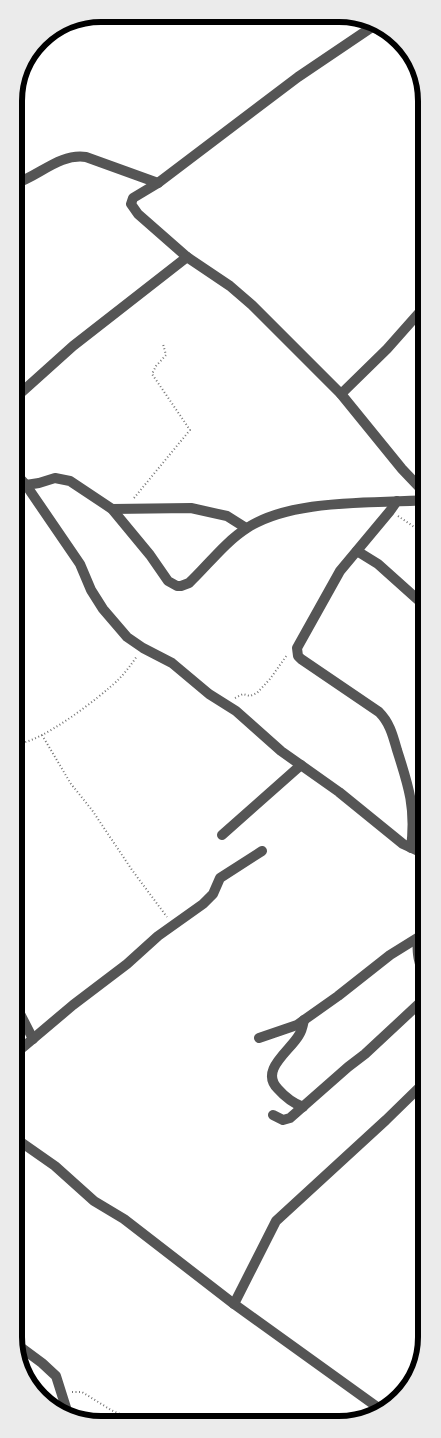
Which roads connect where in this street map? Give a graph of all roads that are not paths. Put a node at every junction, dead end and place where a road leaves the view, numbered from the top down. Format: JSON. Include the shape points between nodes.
{"nodes":[{"id":1,"x":369,"y":29,"type":"edge"},
{"id":2,"x":23,"y":179,"type":"edge"},
{"id":3,"x":158,"y":182,"type":"junction"},
{"id":4,"x":187,"y":257,"type":"junction"},
{"id":5,"x":418,"y":314,"type":"edge"},
{"id":6,"x":23,"y":391,"type":"edge"},
{"id":7,"x":341,"y":394,"type":"junction"},
{"id":8,"x":23,"y":482,"type":"edge"},
{"id":9,"x":418,"y":482,"type":"edge"},
{"id":10,"x":26,"y":485,"type":"junction"},
{"id":11,"x":418,"y":493,"type":"edge"},
{"id":12,"x":418,"y":500,"type":"edge"},
{"id":13,"x":397,"y":501,"type":"junction"},
{"id":14,"x":410,"y":501,"type":"junction"},
{"id":15,"x":112,"y":509,"type":"junction"},
{"id":16,"x":246,"y":528,"type":"junction"},
{"id":17,"x":357,"y":551,"type":"junction"},
{"id":18,"x":418,"y":601,"type":"edge"},
{"id":19,"x":300,"y":766,"type":"junction"},
{"id":20,"x":418,"y":834,"type":"edge"},
{"id":21,"x":222,"y":835,"type":"dead end"},
{"id":22,"x":418,"y":849,"type":"edge"},
{"id":23,"x":262,"y":850,"type":"dead end"},
{"id":24,"x":417,"y":939,"type":"joint"},
{"id":25,"x":418,"y":957,"type":"edge"},
{"id":26,"x":418,"y":1005,"type":"edge"},
{"id":27,"x":23,"y":1020,"type":"edge"},
{"id":28,"x":304,"y":1020,"type":"junction"},
{"id":29,"x":259,"y":1038,"type":"dead end"},
{"id":30,"x":32,"y":1039,"type":"junction"},
{"id":31,"x":23,"y":1047,"type":"edge"},
{"id":32,"x":418,"y":1089,"type":"edge"},
{"id":33,"x":303,"y":1107,"type":"junction"},
{"id":34,"x":273,"y":1115,"type":"dead end"},
{"id":35,"x":23,"y":1144,"type":"edge"},
{"id":36,"x":234,"y":1304,"type":"junction"},
{"id":37,"x":24,"y":1350,"type":"edge"},
{"id":38,"x":376,"y":1406,"type":"edge"},
{"id":39,"x":66,"y":1407,"type":"edge"}],
"edges":[{"from":1,"to":3,"type":"street","via":[[298,77]]},
{"from":2,"to":3,"type":"street","via":[[66,158],[79,156]]},
{"from":3,"to":4,"type":"street","via":[[133,198],[131,204]]},
{"from":4,"to":6,"type":"street","via":[[73,346]]},
{"from":4,"to":7,"type":"street","via":[[252,305]]},
{"from":5,"to":7,"type":"street"},
{"from":7,"to":9,"type":"street","via":[[402,469]]},
{"from":8,"to":10,"type":"street"},
{"from":10,"to":15,"type":"street","via":[[55,478],[70,480]]},
{"from":10,"to":19,"type":"street","via":[[80,564],[107,615],[123,633],[172,663],[242,716]]},
{"from":11,"to":14,"type":"street"},
{"from":12,"to":14,"type":"street"},
{"from":13,"to":14,"type":"street"},
{"from":13,"to":16,"type":"street","via":[[318,506],[286,512]]},
{"from":13,"to":17,"type":"street"},
{"from":15,"to":16,"type":"street","via":[[198,509],[227,516]]},
{"from":15,"to":16,"type":"street","via":[[168,581],[177,586],[189,583]]},
{"from":17,"to":18,"type":"street","via":[[378,564]]},
{"from":17,"to":20,"type":"street","via":[[340,571],[297,648],[298,656],[379,712],[389,724],[411,794]]},
{"from":19,"to":21,"type":"street"},
{"from":19,"to":22,"type":"street","via":[[339,792],[403,844]]},
{"from":23,"to":30,"type":"street","via":[[220,878],[209,899]]},
{"from":24,"to":25,"type":"street"},
{"from":24,"to":28,"type":"street","via":[[390,955]]},
{"from":26,"to":33,"type":"street"},
{"from":27,"to":30,"type":"street"},
{"from":28,"to":29,"type":"street"},
{"from":28,"to":33,"type":"street","via":[[299,1036],[276,1063],[271,1078],[282,1094]]},
{"from":30,"to":31,"type":"street"},
{"from":32,"to":36,"type":"street","via":[[276,1221]]},
{"from":33,"to":34,"type":"street","via":[[287,1120]]},
{"from":35,"to":36,"type":"street","via":[[55,1166],[94,1201],[130,1223]]},
{"from":36,"to":38,"type":"street"},
{"from":37,"to":39,"type":"street","via":[[58,1379]]}]}
